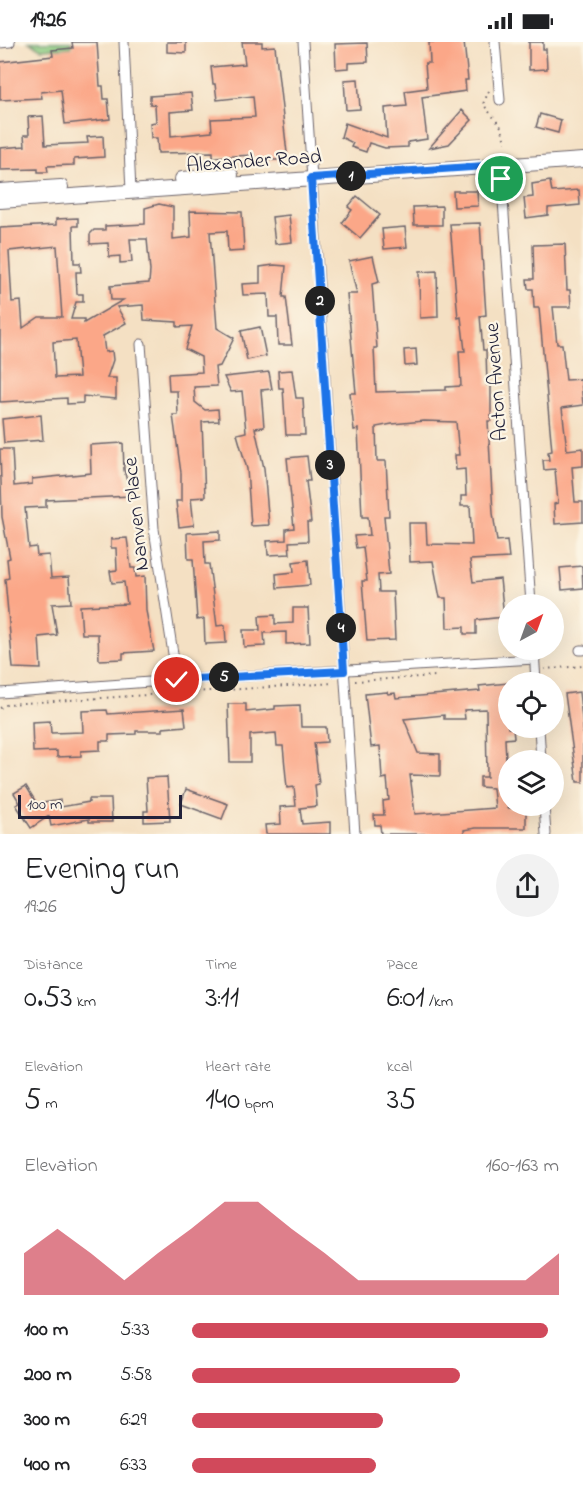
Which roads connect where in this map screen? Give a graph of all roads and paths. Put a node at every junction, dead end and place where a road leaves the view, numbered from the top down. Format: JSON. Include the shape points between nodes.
{"nodes":[{"id":1,"x":10,"y":42,"type":"edge"},
{"id":2,"x":124,"y":42,"type":"edge"},
{"id":3,"x":303,"y":42,"type":"edge"},
{"id":4,"x":495,"y":42,"type":"edge"},
{"id":5,"x":0,"y":43,"type":"edge"},
{"id":6,"x":500,"y":100,"type":"dead end"},
{"id":7,"x":583,"y":152,"type":"edge"},
{"id":8,"x":583,"y":160,"type":"edge"},
{"id":9,"x":500,"y":161,"type":"junction"},
{"id":10,"x":311,"y":174,"type":"junction"},
{"id":11,"x":131,"y":187,"type":"junction"},
{"id":12,"x":0,"y":191,"type":"edge"},
{"id":13,"x":0,"y":201,"type":"edge"},
{"id":14,"x":141,"y":344,"type":"dead end"},
{"id":15,"x":530,"y":594,"type":"edge"},
{"id":16,"x":498,"y":657,"type":"edge"},
{"id":17,"x":535,"y":660,"type":"edge"},
{"id":18,"x":583,"y":666,"type":"edge"},
{"id":19,"x":536,"y":669,"type":"joint"},
{"id":20,"x":344,"y":671,"type":"junction"},
{"id":21,"x":440,"y":676,"type":"dead end"},
{"id":22,"x":177,"y":680,"type":"junction"},
{"id":23,"x":345,"y":682,"type":"junction"},
{"id":24,"x":0,"y":693,"type":"edge"},
{"id":25,"x":0,"y":708,"type":"edge"},
{"id":26,"x":545,"y":816,"type":"edge"},
{"id":27,"x":355,"y":834,"type":"edge"},
{"id":28,"x":546,"y":834,"type":"edge"}],
"edges":[{"from":1,"to":5,"type":"street"},
{"from":2,"to":11,"type":"street"},
{"from":3,"to":10,"type":"street"},
{"from":4,"to":6,"type":"street"},
{"from":7,"to":9,"type":"main road","name":"Alexander Road"},
{"from":8,"to":9,"type":"main road","name":"Alexander Road"},
{"from":9,"to":10,"type":"main road","name":"Alexander Road"},
{"from":9,"to":15,"type":"street","name":"Acton Avenue"},
{"from":10,"to":11,"type":"main road","name":"Alexander Road"},
{"from":10,"to":20,"type":"street"},
{"from":11,"to":12,"type":"main road","name":"Alexander Road"},
{"from":11,"to":13,"type":"main road","name":"Alexander Road"},
{"from":14,"to":22,"type":"street","name":"Nanven Place","via":[[154,529]]},
{"from":16,"to":20,"type":"street"},
{"from":17,"to":19,"type":"street"},
{"from":18,"to":19,"type":"path"},
{"from":20,"to":22,"type":"street"},
{"from":20,"to":23,"type":"street"},
{"from":21,"to":23,"type":"path"},
{"from":22,"to":24,"type":"street"},
{"from":23,"to":25,"type":"path","via":[[8,704]]},
{"from":23,"to":27,"type":"street"},
{"from":26,"to":28,"type":"street"}]}
